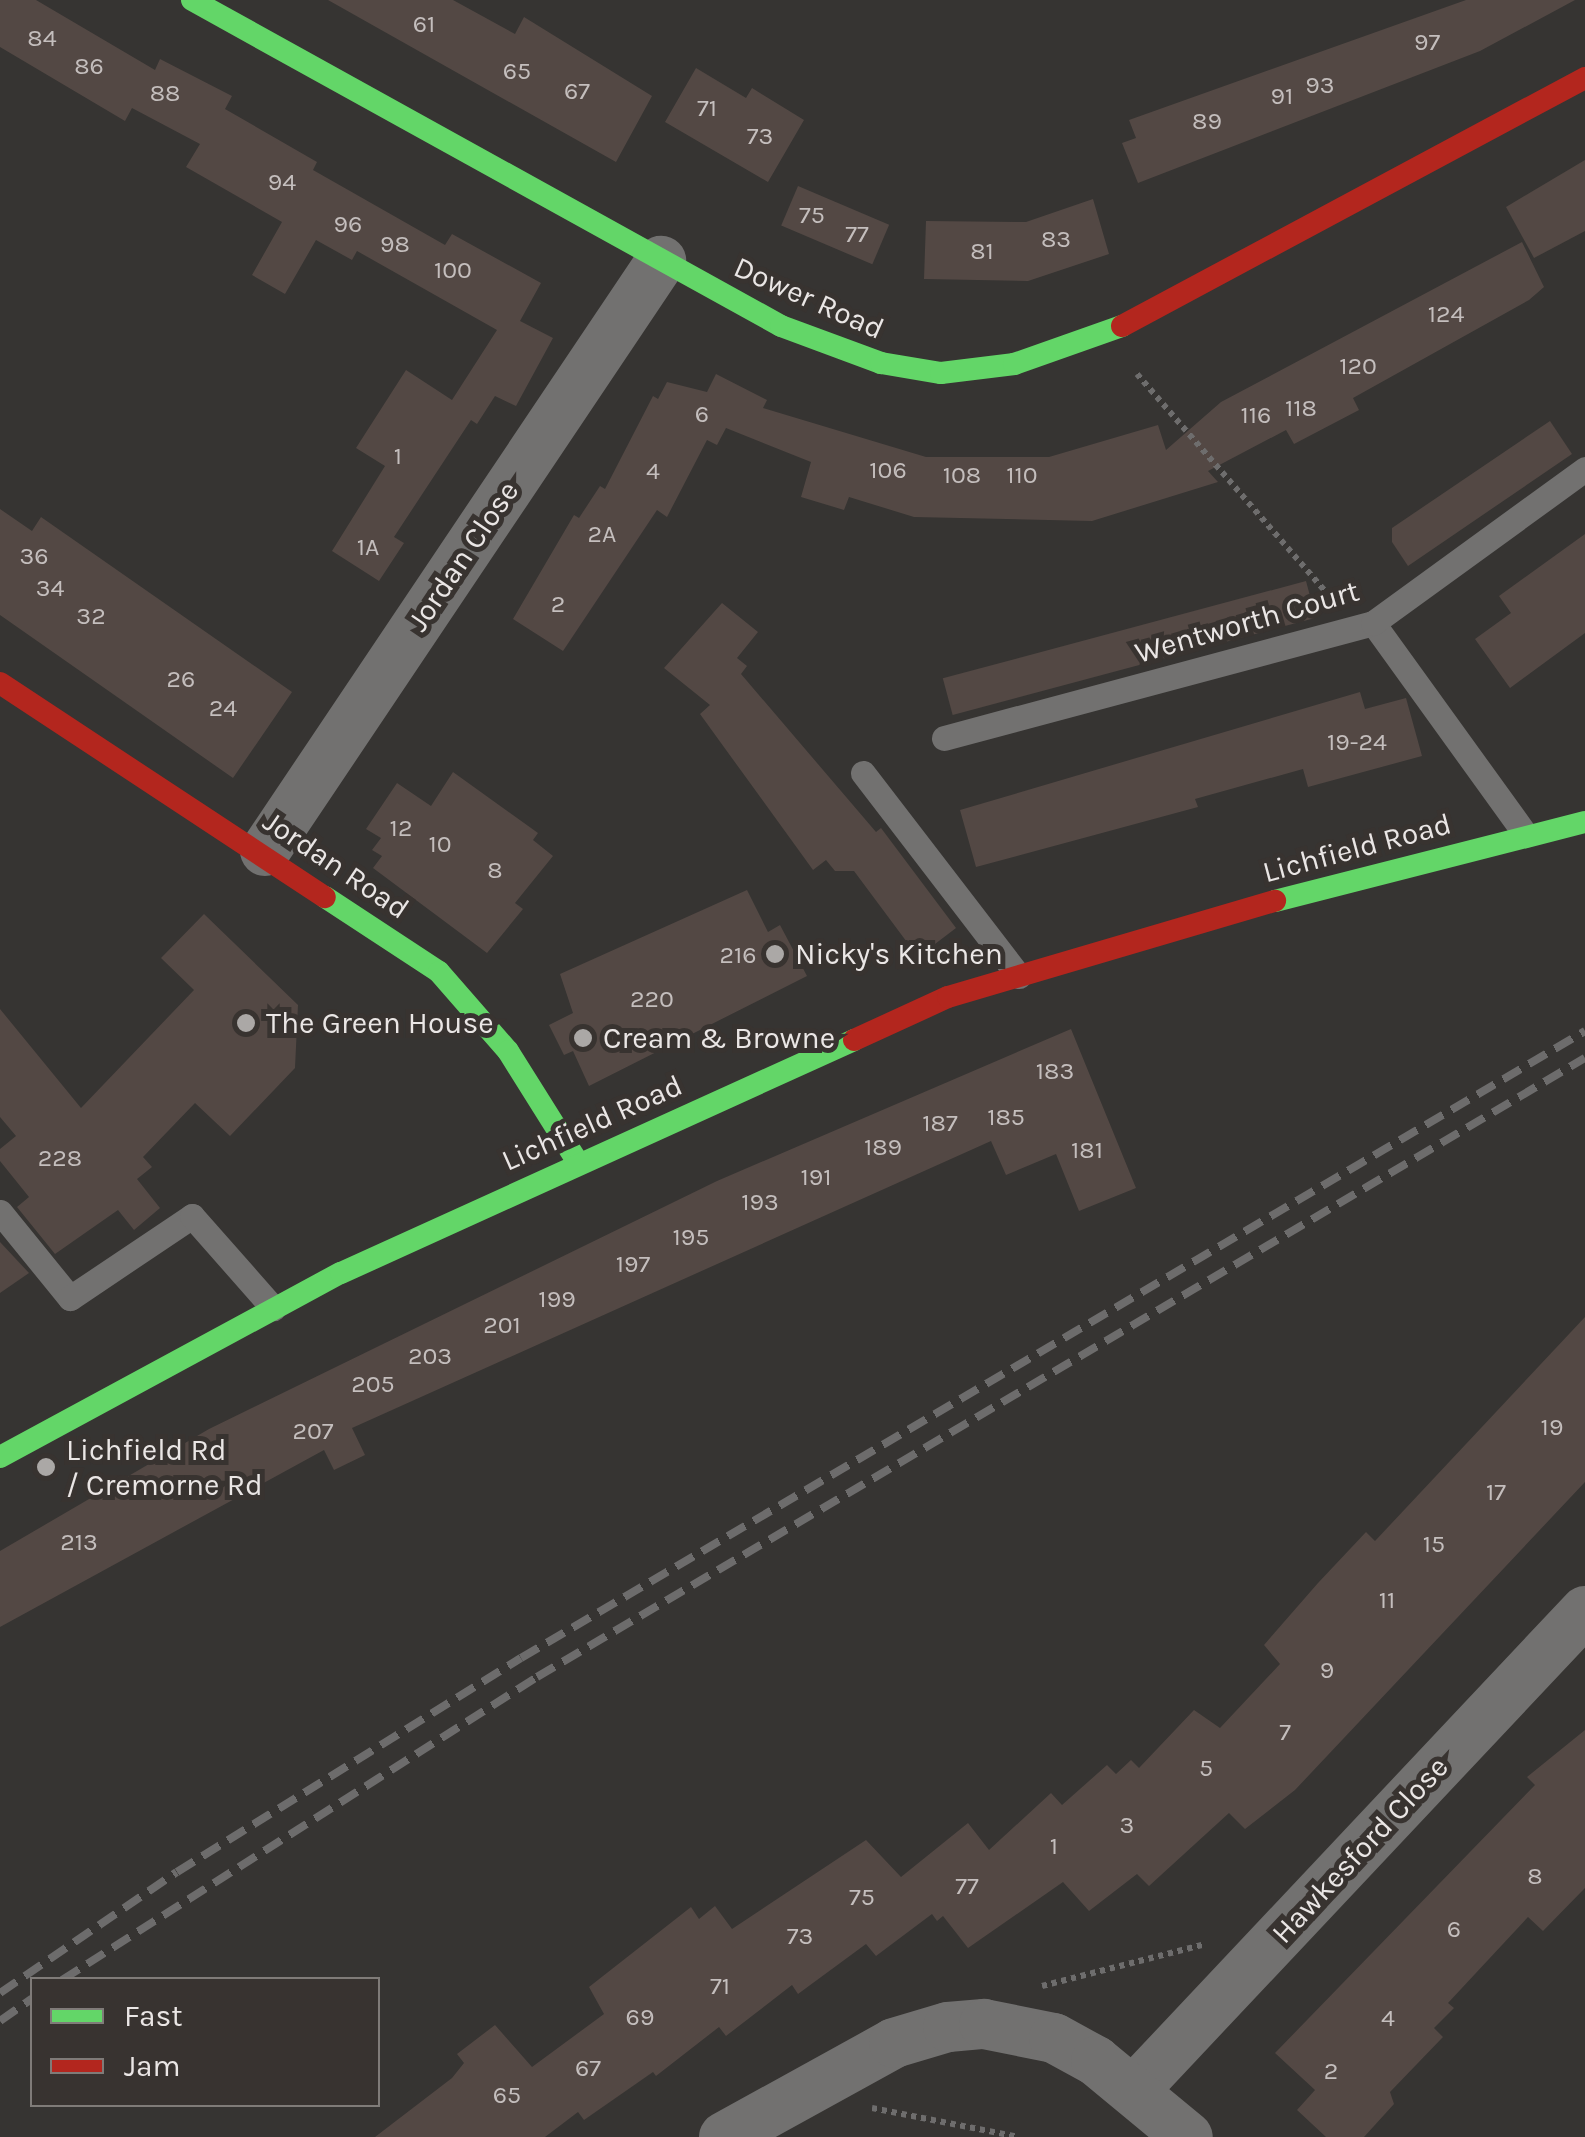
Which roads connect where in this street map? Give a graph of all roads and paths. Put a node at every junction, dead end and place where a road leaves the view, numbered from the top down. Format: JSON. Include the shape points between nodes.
{"nodes":[{"id":1,"x":192,"y":0,"type":"edge"},
{"id":2,"x":1585,"y":78,"type":"edge"},
{"id":3,"x":661,"y":261,"type":"junction"},
{"id":4,"x":1104,"y":336,"type":"junction"},
{"id":5,"x":1585,"y":469,"type":"edge"},
{"id":6,"x":1365,"y":625,"type":"junction"},
{"id":7,"x":0,"y":683,"type":"edge"},
{"id":8,"x":944,"y":738,"type":"dead end"},
{"id":9,"x":863,"y":773,"type":"dead end"},
{"id":10,"x":1585,"y":822,"type":"edge"},
{"id":11,"x":1526,"y":834,"type":"junction"},
{"id":12,"x":264,"y":851,"type":"junction"},
{"id":13,"x":1019,"y":976,"type":"junction"},
{"id":14,"x":577,"y":1161,"type":"junction"},
{"id":15,"x":0,"y":1212,"type":"edge"},
{"id":16,"x":273,"y":1308,"type":"junction"},
{"id":17,"x":0,"y":1456,"type":"edge"},
{"id":18,"x":1585,"y":1611,"type":"edge"},
{"id":19,"x":1216,"y":1941,"type":"dead end"},
{"id":20,"x":999,"y":2026,"type":"junction"},
{"id":21,"x":1136,"y":2088,"type":"junction"},
{"id":22,"x":801,"y":2093,"type":"junction"},
{"id":23,"x":724,"y":2137,"type":"edge"},
{"id":24,"x":1018,"y":2137,"type":"edge"},
{"id":25,"x":1188,"y":2137,"type":"edge"}],
"edges":[{"from":1,"to":3,"type":"street","name":"Dower Road"},
{"from":2,"to":4,"type":"street","name":"Dower Road"},
{"from":3,"to":4,"type":"street","name":"Dower Road","via":[[781,326],[880,363],[940,373],[980,370],[1065,352]]},
{"from":3,"to":12,"type":"street","name":"Jordan Close"},
{"from":4,"to":6,"type":"path"},
{"from":5,"to":6,"type":"lane","name":"Wentworth Court"},
{"from":6,"to":8,"type":"lane","name":"Wentworth Court"},
{"from":6,"to":11,"type":"lane"},
{"from":7,"to":12,"type":"street","name":"Jordan Road"},
{"from":9,"to":13,"type":"lane"},
{"from":10,"to":11,"type":"street","name":"Lichfield Road"},
{"from":11,"to":13,"type":"street","name":"Lichfield Road"},
{"from":12,"to":14,"type":"street","name":"Jordan Road","via":[[439,972],[475,1006]]},
{"from":13,"to":14,"type":"street","name":"Lichfield Road","via":[[948,997]]},
{"from":14,"to":16,"type":"street","name":"Lichfield Road"},
{"from":15,"to":16,"type":"lane","via":[[70,1298],[192,1216]]},
{"from":16,"to":17,"type":"street","name":"Lichfield Road"},
{"from":18,"to":21,"type":"street","name":"Hawkesford Close"},
{"from":19,"to":20,"type":"path","via":[[1003,1996]]},
{"from":20,"to":21,"type":"street","via":[[1054,2038]]},
{"from":20,"to":22,"type":"street","via":[[918,2034]]},
{"from":21,"to":25,"type":"street"},
{"from":22,"to":23,"type":"street"},
{"from":22,"to":24,"type":"path"}]}
